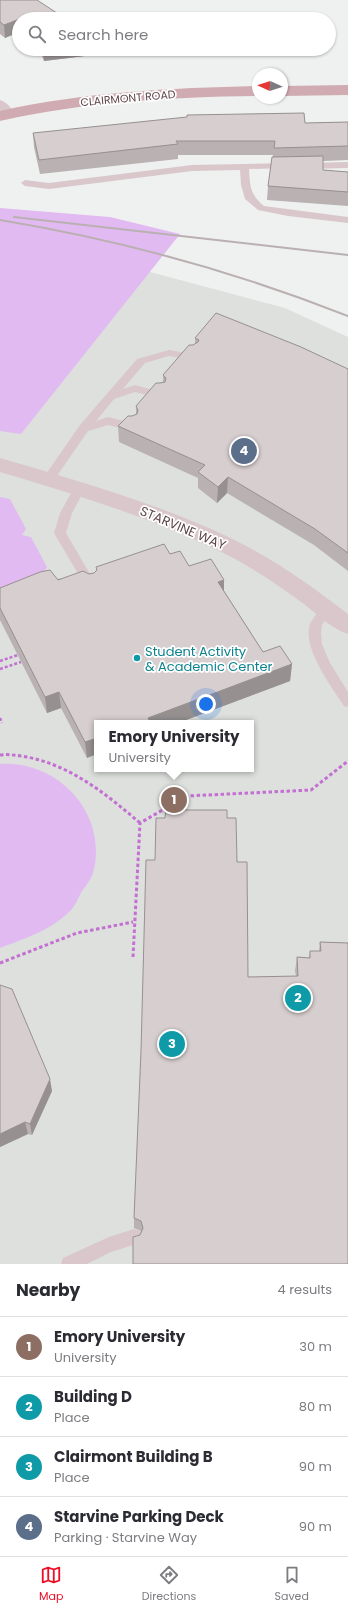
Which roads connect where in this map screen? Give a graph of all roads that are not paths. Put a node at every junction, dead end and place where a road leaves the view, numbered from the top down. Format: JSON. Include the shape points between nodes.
{"nodes":[{"id":1,"x":348,"y":90,"type":"edge"},
{"id":2,"x":252,"y":91,"type":"edge"},
{"id":3,"x":288,"y":91,"type":"edge"},
{"id":4,"x":2,"y":112,"type":"edge"},
{"id":5,"x":348,"y":165,"type":"edge"},
{"id":6,"x":244,"y":167,"type":"junction"},
{"id":7,"x":25,"y":183,"type":"dead end"},
{"id":8,"x":348,"y":220,"type":"edge"},
{"id":9,"x":192,"y":357,"type":"edge"},
{"id":10,"x":160,"y":395,"type":"edge"},
{"id":11,"x":110,"y":397,"type":"junction"},
{"id":12,"x":132,"y":427,"type":"edge"},
{"id":13,"x":84,"y":428,"type":"junction"},
{"id":14,"x":0,"y":465,"type":"edge"},
{"id":15,"x":48,"y":480,"type":"junction"},
{"id":16,"x":79,"y":489,"type":"junction"},
{"id":17,"x":91,"y":586,"type":"edge"},
{"id":18,"x":326,"y":609,"type":"junction"},
{"id":19,"x":348,"y":626,"type":"edge"},
{"id":20,"x":348,"y":702,"type":"edge"},
{"id":21,"x":134,"y":1237,"type":"edge"},
{"id":22,"x":69,"y":1264,"type":"edge"}],
"edges":[{"from":1,"to":3,"type":"main road"},
{"from":2,"to":4,"type":"main road","name":"CLAIRMONT ROAD","via":[[136,96]]},
{"from":5,"to":6,"type":"lane"},
{"from":6,"to":7,"type":"lane","via":[[192,168],[49,186]]},
{"from":6,"to":8,"type":"lane","via":[[244,185],[250,199],[261,208]]},
{"from":9,"to":11,"type":"lane","via":[[169,353],[141,361]]},
{"from":10,"to":11,"type":"lane","via":[[135,388]]},
{"from":11,"to":13,"type":"lane"},
{"from":12,"to":13,"type":"lane","via":[[108,421]]},
{"from":13,"to":15,"type":"lane"},
{"from":14,"to":15,"type":"street","name":"STARVINE WAY"},
{"from":15,"to":16,"type":"street","name":"STARVINE WAY"},
{"from":16,"to":17,"type":"lane","via":[[66,512],[60,533]]},
{"from":16,"to":18,"type":"street","name":"STARVINE WAY","via":[[203,534],[243,554]]},
{"from":18,"to":19,"type":"street","name":"STARVINE WAY"},
{"from":18,"to":20,"type":"lane","via":[[316,626],[316,646]]},
{"from":21,"to":22,"type":"lane","via":[[109,1245]]}]}
